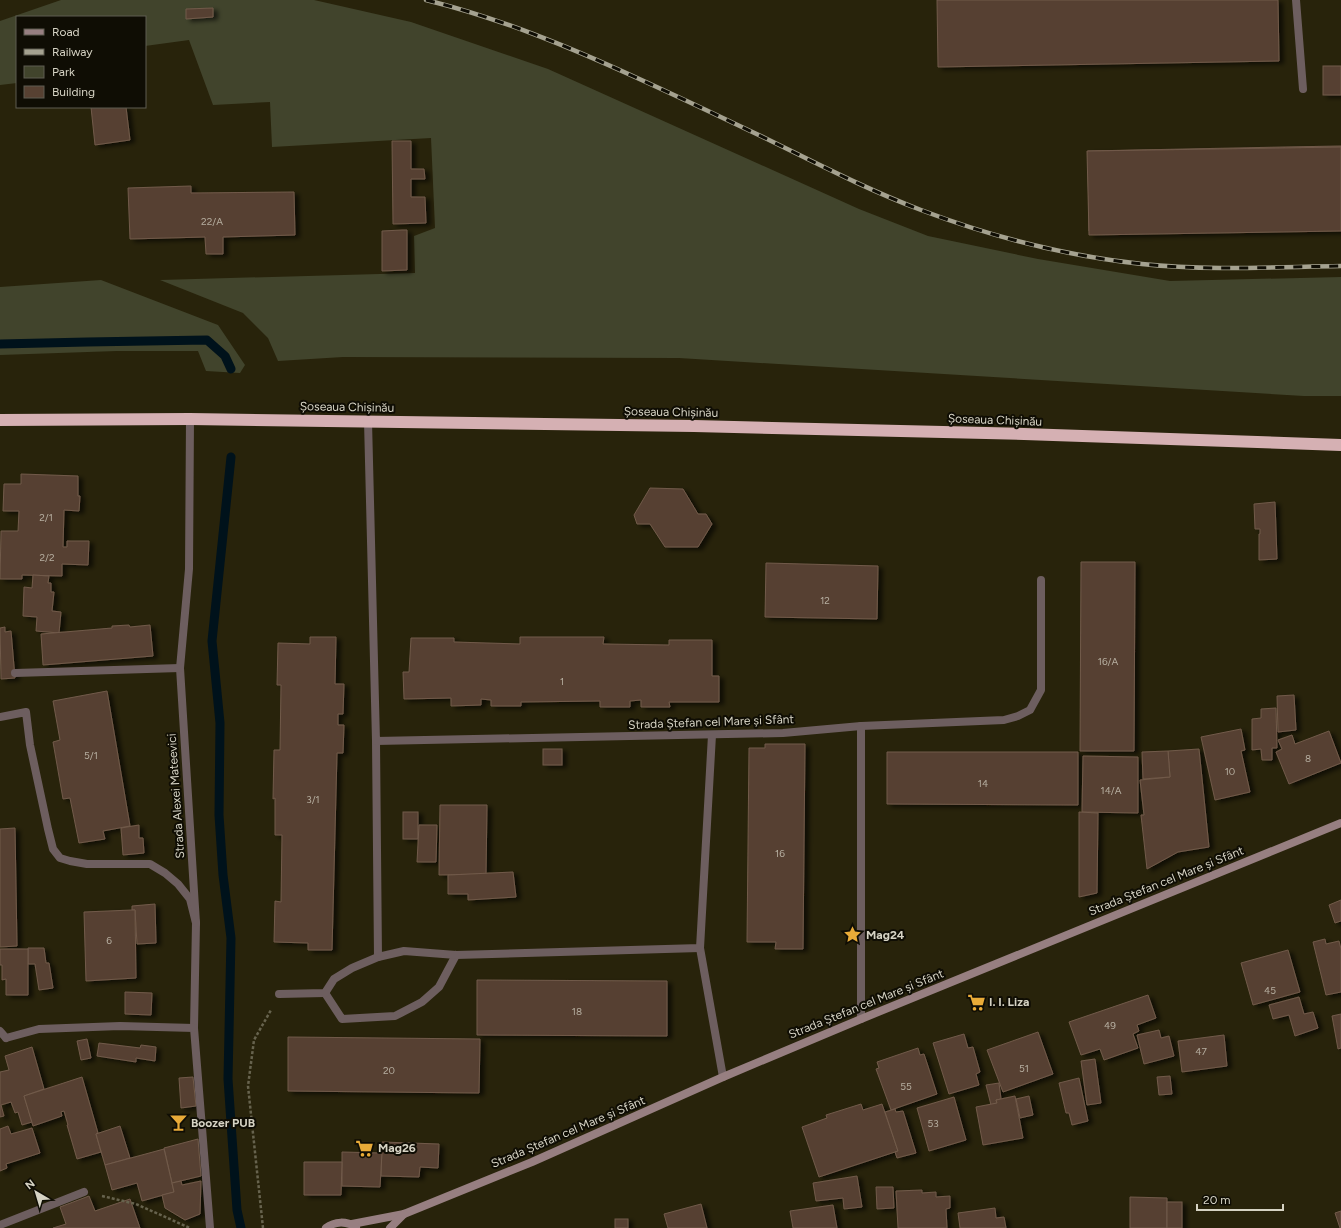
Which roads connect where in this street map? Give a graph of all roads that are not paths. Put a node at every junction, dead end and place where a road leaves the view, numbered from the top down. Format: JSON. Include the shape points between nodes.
{"nodes":[{"id":1,"x":1296,"y":0,"type":"edge"},
{"id":2,"x":1303,"y":89,"type":"dead end"},
{"id":3,"x":190,"y":419,"type":"junction"},
{"id":4,"x":0,"y":420,"type":"edge"},
{"id":5,"x":368,"y":421,"type":"junction"},
{"id":6,"x":1341,"y":445,"type":"edge"},
{"id":7,"x":1041,"y":580,"type":"dead end"},
{"id":8,"x":180,"y":668,"type":"junction"},
{"id":9,"x":15,"y":673,"type":"dead end"},
{"id":10,"x":0,"y":717,"type":"edge"},
{"id":11,"x":861,"y":726,"type":"junction"},
{"id":12,"x":712,"y":735,"type":"junction"},
{"id":13,"x":376,"y":741,"type":"junction"},
{"id":14,"x":1341,"y":823,"type":"edge"},
{"id":15,"x":196,"y":923,"type":"junction"},
{"id":16,"x":700,"y":948,"type":"junction"},
{"id":17,"x":456,"y":956,"type":"junction"},
{"id":18,"x":378,"y":957,"type":"junction"},
{"id":19,"x":279,"y":994,"type":"road end"},
{"id":20,"x":325,"y":994,"type":"junction"},
{"id":21,"x":861,"y":1019,"type":"junction"},
{"id":22,"x":194,"y":1028,"type":"junction"},
{"id":23,"x":0,"y":1031,"type":"edge"},
{"id":24,"x":723,"y":1077,"type":"junction"},
{"id":25,"x":84,"y":1192,"type":"road end"},
{"id":26,"x":404,"y":1214,"type":"junction"},
{"id":27,"x":0,"y":1225,"type":"edge"},
{"id":28,"x":355,"y":1226,"type":"edge"},
{"id":29,"x":210,"y":1228,"type":"edge"},
{"id":30,"x":326,"y":1228,"type":"edge"},
{"id":31,"x":390,"y":1228,"type":"edge"}],
"edges":[{"from":1,"to":2,"type":"street"},
{"from":3,"to":4,"type":"highway","name":"Șoseaua Chișinău"},
{"from":3,"to":5,"type":"highway","name":"Șoseaua Chișinău"},
{"from":3,"to":8,"type":"street","name":"Strada Alexei Mateevici","via":[[188,570]]},
{"from":5,"to":6,"type":"highway","name":"Șoseaua Chișinău","via":[[1024,434]]},
{"from":5,"to":13,"type":"street"},
{"from":7,"to":11,"type":"street","name":"Strada Ștefan cel Mare și Sfânt","via":[[1041,690],[1030,710],[1004,720]]},
{"from":8,"to":9,"type":"street"},
{"from":8,"to":15,"type":"street","name":"Strada Alexei Mateevici"},
{"from":10,"to":15,"type":"street","via":[[26,712],[30,745],[48,829],[53,849],[60,858],[87,864],[150,864],[178,884],[190,899]]},
{"from":11,"to":12,"type":"street","name":"Strada Ștefan cel Mare și Sfânt","via":[[783,733]]},
{"from":11,"to":21,"type":"street"},
{"from":12,"to":13,"type":"street","name":"Strada Ștefan cel Mare și Sfânt"},
{"from":12,"to":16,"type":"street"},
{"from":13,"to":18,"type":"street"},
{"from":14,"to":21,"type":"street","name":"Strada Ștefan cel Mare și Sfânt"},
{"from":15,"to":22,"type":"street"},
{"from":16,"to":17,"type":"street"},
{"from":16,"to":24,"type":"street"},
{"from":17,"to":18,"type":"street","via":[[404,951]]},
{"from":17,"to":20,"type":"street","via":[[439,987],[422,1002],[395,1016],[342,1019]]},
{"from":18,"to":20,"type":"street","via":[[334,979]]},
{"from":19,"to":20,"type":"street"},
{"from":21,"to":24,"type":"street","name":"Strada Ștefan cel Mare și Sfânt"},
{"from":22,"to":23,"type":"street","via":[[120,1026],[39,1029],[6,1038]]},
{"from":22,"to":29,"type":"street"},
{"from":24,"to":26,"type":"street","name":"Strada Ștefan cel Mare și Sfânt","via":[[532,1162]]},
{"from":25,"to":27,"type":"street"},
{"from":26,"to":28,"type":"street","name":"Strada Ștefan cel Mare și Sfânt"},
{"from":26,"to":31,"type":"street","name":"Strada Ștefan cel Mare și Sfânt"},
{"from":28,"to":30,"type":"street","name":"Strada Ștefan cel Mare și Sfânt","via":[[341,1222]]}]}
